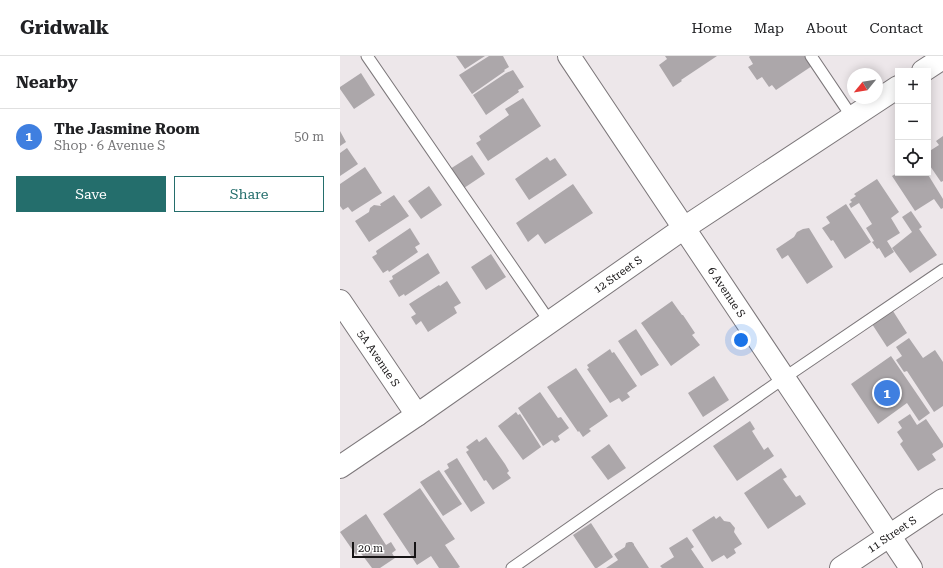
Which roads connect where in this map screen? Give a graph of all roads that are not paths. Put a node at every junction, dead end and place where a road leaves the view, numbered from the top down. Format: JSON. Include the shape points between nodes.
{"nodes":[{"id":1,"x":367,"y":56,"type":"edge"},
{"id":2,"x":569,"y":56,"type":"edge"},
{"id":3,"x":811,"y":56,"type":"edge"},
{"id":4,"x":895,"y":89,"type":"edge"},
{"id":5,"x":852,"y":117,"type":"junction"},
{"id":6,"x":684,"y":228,"type":"junction"},
{"id":7,"x":943,"y":270,"type":"edge"},
{"id":8,"x":340,"y":301,"type":"edge"},
{"id":9,"x":550,"y":322,"type":"junction"},
{"id":10,"x":784,"y":378,"type":"junction"},
{"id":11,"x":417,"y":415,"type":"junction"},
{"id":12,"x":340,"y":467,"type":"edge"},
{"id":13,"x":943,"y":500,"type":"edge"},
{"id":14,"x":890,"y":536,"type":"junction"},
{"id":15,"x":512,"y":568,"type":"edge"},
{"id":16,"x":841,"y":568,"type":"edge"},
{"id":17,"x":911,"y":568,"type":"edge"}],
"edges":[{"from":1,"to":9,"type":"lane"},
{"from":2,"to":6,"type":"street","name":"6 Avenue S"},
{"from":3,"to":5,"type":"lane"},
{"from":4,"to":5,"type":"street","name":"12 Street S"},
{"from":5,"to":6,"type":"street","name":"12 Street S"},
{"from":6,"to":9,"type":"street","name":"12 Street S"},
{"from":6,"to":10,"type":"street","name":"6 Avenue S"},
{"from":7,"to":10,"type":"lane"},
{"from":8,"to":11,"type":"street","name":"5A Avenue S"},
{"from":9,"to":11,"type":"street","name":"12 Street S"},
{"from":10,"to":14,"type":"street","name":"6 Avenue S"},
{"from":10,"to":15,"type":"lane"},
{"from":11,"to":12,"type":"street","name":"12 Street S"},
{"from":13,"to":14,"type":"street","name":"11 Street S"},
{"from":14,"to":16,"type":"street","name":"11 Street S"},
{"from":14,"to":17,"type":"street","name":"6 Avenue S"}]}
